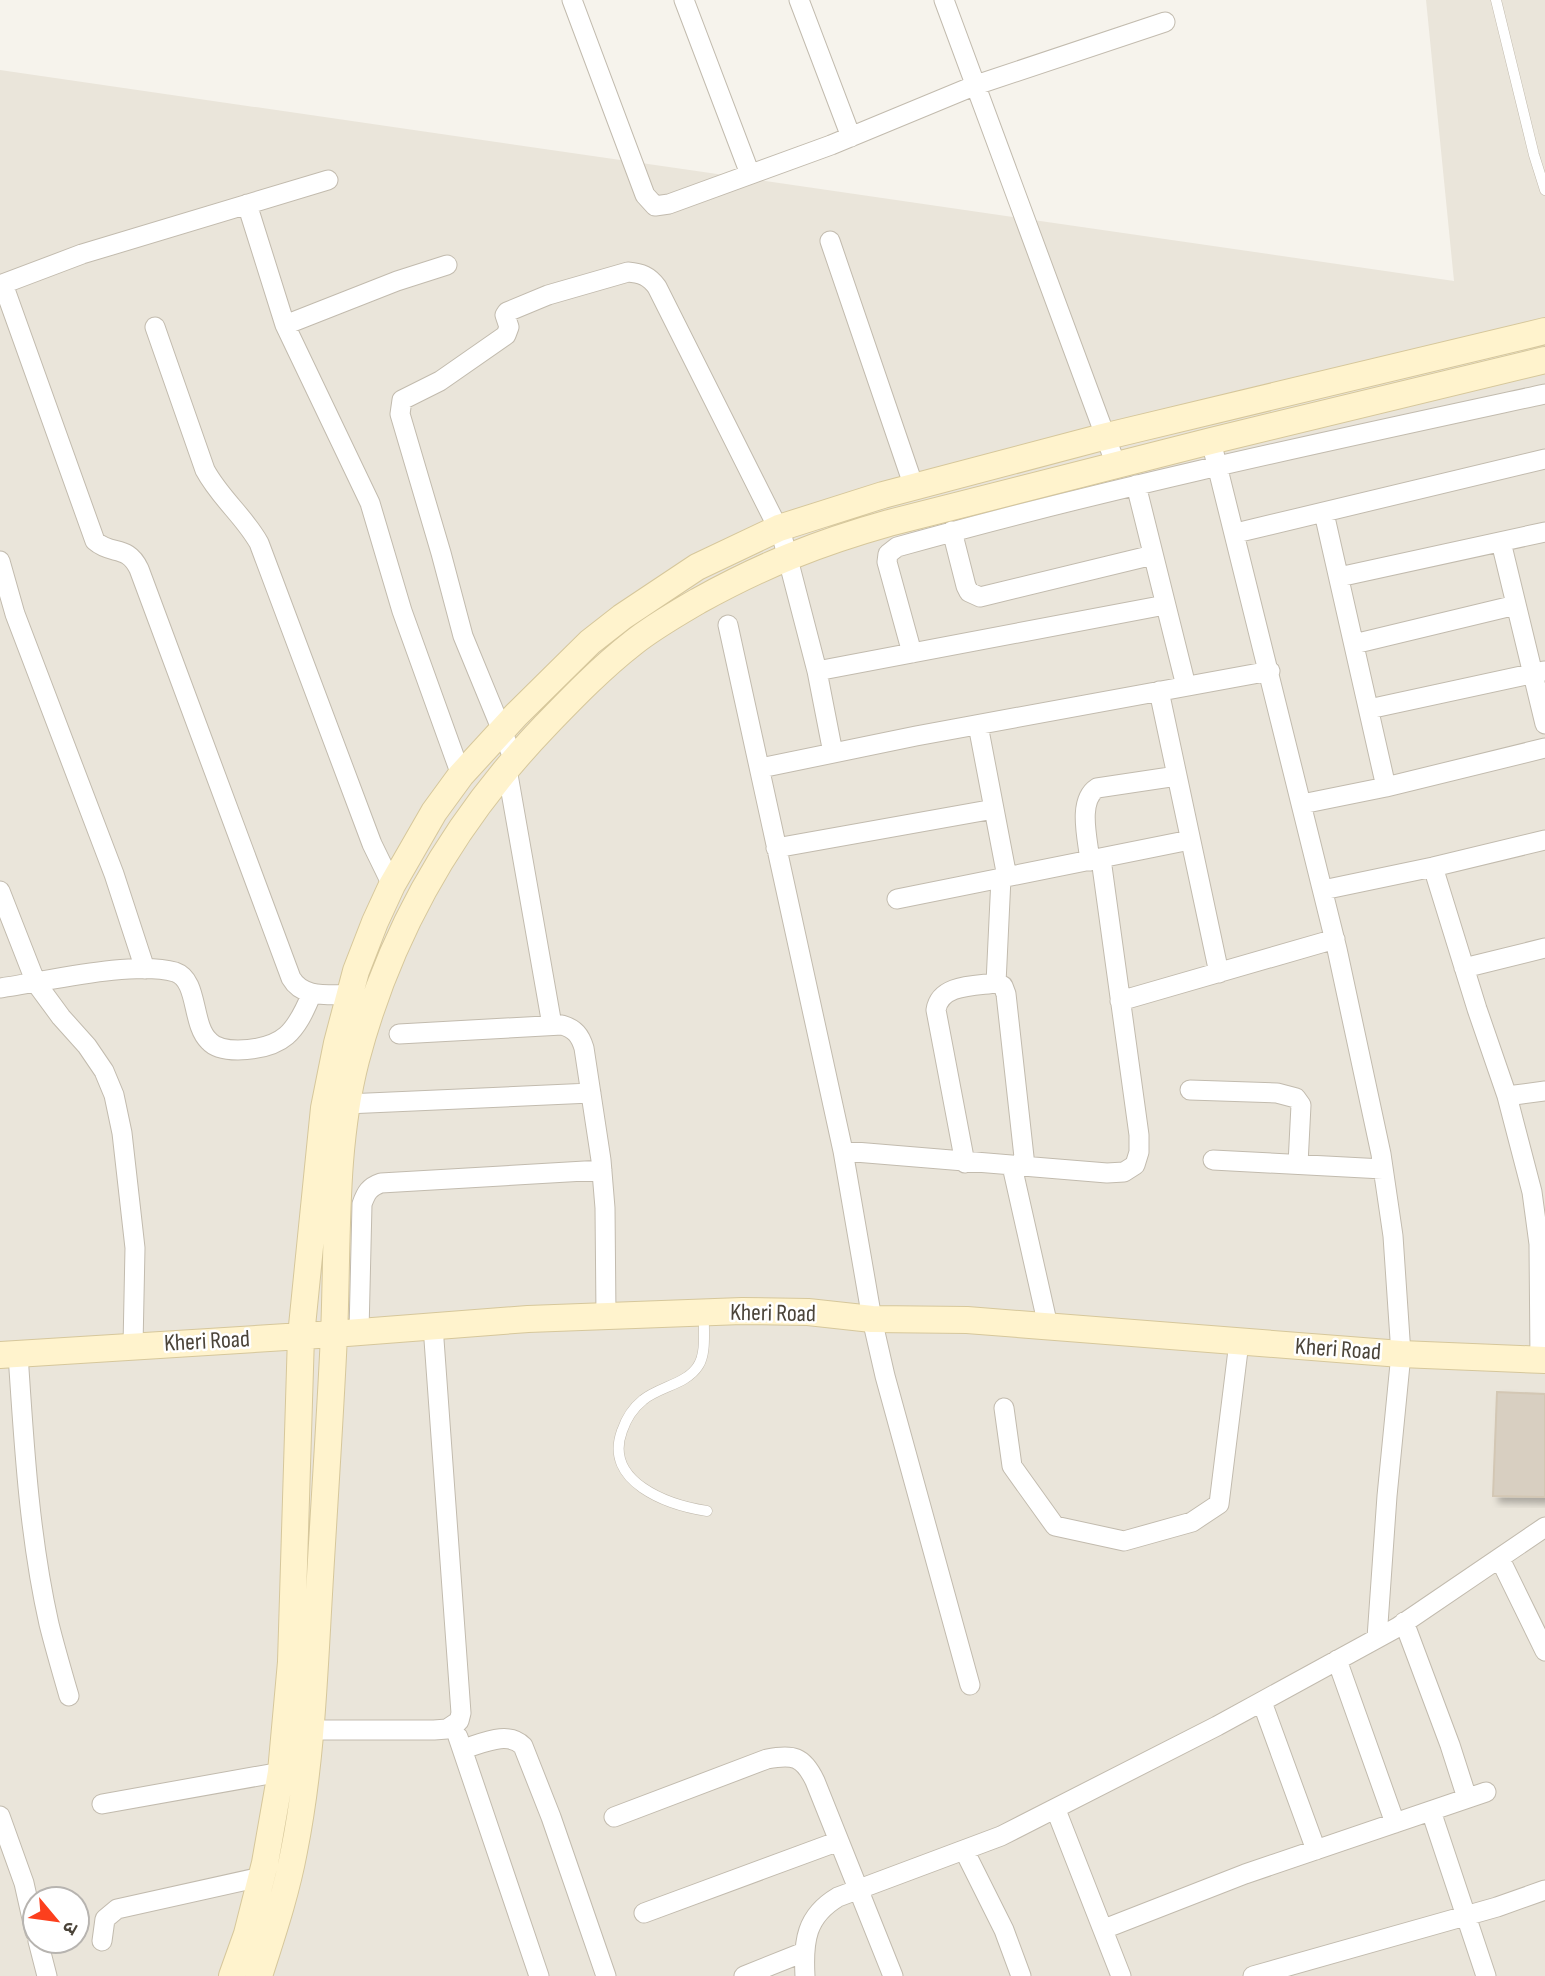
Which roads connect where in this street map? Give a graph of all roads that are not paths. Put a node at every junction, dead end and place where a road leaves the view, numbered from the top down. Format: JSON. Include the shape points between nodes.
{"nodes":[{"id":1,"x":572,"y":0,"type":"edge"},
{"id":2,"x":684,"y":0,"type":"edge"},
{"id":3,"x":799,"y":0,"type":"edge"},
{"id":4,"x":944,"y":0,"type":"edge"},
{"id":5,"x":1496,"y":0,"type":"edge"},
{"id":6,"x":1165,"y":22,"type":"dead end"},
{"id":7,"x":976,"y":86,"type":"junction"},
{"id":8,"x":851,"y":137,"type":"junction"},
{"id":9,"x":750,"y":174,"type":"junction"},
{"id":10,"x":328,"y":180,"type":"dead end"},
{"id":11,"x":1545,"y":190,"type":"edge"},
{"id":12,"x":247,"y":204,"type":"junction"},
{"id":13,"x":830,"y":241,"type":"dead end"},
{"id":14,"x":447,"y":265,"type":"dead end"},
{"id":15,"x":2,"y":284,"type":"edge"},
{"id":16,"x":285,"y":325,"type":"junction"},
{"id":17,"x":155,"y":327,"type":"dead end"},
{"id":18,"x":1545,"y":331,"type":"edge"},
{"id":19,"x":1545,"y":360,"type":"edge"},
{"id":20,"x":1545,"y":394,"type":"edge"},
{"id":21,"x":1112,"y":451,"type":"junction"},
{"id":22,"x":1215,"y":453,"type":"junction"},
{"id":23,"x":1545,"y":459,"type":"edge"},
{"id":24,"x":1136,"y":485,"type":"junction"},
{"id":25,"x":914,"y":487,"type":"junction"},
{"id":26,"x":1324,"y":513,"type":"junction"},
{"id":27,"x":952,"y":531,"type":"junction"},
{"id":28,"x":1545,"y":532,"type":"edge"},
{"id":29,"x":1236,"y":533,"type":"junction"},
{"id":30,"x":784,"y":542,"type":"junction"},
{"id":31,"x":1501,"y":542,"type":"junction"},
{"id":32,"x":1153,"y":555,"type":"junction"},
{"id":33,"x":0,"y":561,"type":"edge"},
{"id":34,"x":1339,"y":577,"type":"junction"},
{"id":35,"x":1166,"y":605,"type":"junction"},
{"id":36,"x":1516,"y":605,"type":"junction"},
{"id":37,"x":728,"y":625,"type":"dead end"},
{"id":38,"x":1354,"y":644,"type":"junction"},
{"id":39,"x":912,"y":653,"type":"junction"},
{"id":40,"x":817,"y":671,"type":"junction"},
{"id":41,"x":1270,"y":671,"type":"junction"},
{"id":42,"x":1538,"y":672,"type":"edge"},
{"id":43,"x":1186,"y":686,"type":"junction"},
{"id":44,"x":1159,"y":691,"type":"junction"},
{"id":45,"x":1368,"y":709,"type":"junction"},
{"id":46,"x":1545,"y":724,"type":"edge"},
{"id":47,"x":978,"y":725,"type":"junction"},
{"id":48,"x":1545,"y":748,"type":"edge"},
{"id":49,"x":507,"y":750,"type":"junction"},
{"id":50,"x":833,"y":753,"type":"junction"},
{"id":51,"x":761,"y":768,"type":"junction"},
{"id":52,"x":461,"y":775,"type":"junction"},
{"id":53,"x":1177,"y":776,"type":"junction"},
{"id":54,"x":1386,"y":787,"type":"junction"},
{"id":55,"x":1302,"y":804,"type":"junction"},
{"id":56,"x":994,"y":809,"type":"junction"},
{"id":57,"x":1190,"y":839,"type":"junction"},
{"id":58,"x":1545,"y":840,"type":"edge"},
{"id":59,"x":776,"y":848,"type":"junction"},
{"id":60,"x":1095,"y":860,"type":"junction"},
{"id":61,"x":1433,"y":867,"type":"junction"},
{"id":62,"x":1004,"y":878,"type":"junction"},
{"id":63,"x":392,"y":885,"type":"junction"},
{"id":64,"x":1323,"y":890,"type":"junction"},
{"id":65,"x":0,"y":891,"type":"edge"},
{"id":66,"x":897,"y":900,"type":"dead end"},
{"id":67,"x":1335,"y":939,"type":"junction"},
{"id":68,"x":1545,"y":948,"type":"edge"},
{"id":69,"x":1464,"y":968,"type":"junction"},
{"id":70,"x":145,"y":970,"type":"junction"},
{"id":71,"x":1219,"y":973,"type":"junction"},
{"id":72,"x":36,"y":983,"type":"junction"},
{"id":73,"x":996,"y":983,"type":"junction"},
{"id":74,"x":0,"y":988,"type":"edge"},
{"id":75,"x":312,"y":993,"type":"junction"},
{"id":76,"x":350,"y":995,"type":"junction"},
{"id":77,"x":1120,"y":1001,"type":"junction"},
{"id":78,"x":552,"y":1025,"type":"junction"},
{"id":79,"x":399,"y":1034,"type":"dead end"},
{"id":80,"x":1190,"y":1090,"type":"dead end"},
{"id":81,"x":1545,"y":1091,"type":"edge"},
{"id":82,"x":591,"y":1093,"type":"junction"},
{"id":83,"x":1507,"y":1096,"type":"junction"},
{"id":84,"x":346,"y":1104,"type":"junction"},
{"id":85,"x":843,"y":1151,"type":"junction"},
{"id":86,"x":1213,"y":1160,"type":"dead end"},
{"id":87,"x":965,"y":1163,"type":"junction"},
{"id":88,"x":1298,"y":1164,"type":"junction"},
{"id":89,"x":1019,"y":1166,"type":"junction"},
{"id":90,"x":1383,"y":1168,"type":"junction"},
{"id":91,"x":602,"y":1170,"type":"junction"},
{"id":92,"x":1540,"y":1216,"type":"edge"},
{"id":93,"x":704,"y":1312,"type":"junction"},
{"id":94,"x":606,"y":1315,"type":"junction"},
{"id":95,"x":872,"y":1319,"type":"junction"},
{"id":96,"x":433,"y":1326,"type":"junction"},
{"id":97,"x":1048,"y":1326,"type":"junction"},
{"id":98,"x":326,"y":1334,"type":"junction"},
{"id":99,"x":1239,"y":1342,"type":"junction"},
{"id":100,"x":133,"y":1346,"type":"junction"},
{"id":101,"x":9,"y":1354,"type":"edge"},
{"id":102,"x":1401,"y":1354,"type":"junction"},
{"id":103,"x":1543,"y":1360,"type":"edge"},
{"id":104,"x":1004,"y":1408,"type":"dead end"},
{"id":105,"x":707,"y":1511,"type":"dead end"},
{"id":106,"x":1545,"y":1527,"type":"edge"},
{"id":107,"x":1500,"y":1559,"type":"junction"},
{"id":108,"x":1404,"y":1622,"type":"junction"},
{"id":109,"x":1377,"y":1638,"type":"junction"},
{"id":110,"x":1545,"y":1651,"type":"edge"},
{"id":111,"x":1337,"y":1660,"type":"junction"},
{"id":112,"x":970,"y":1685,"type":"dead end"},
{"id":113,"x":69,"y":1696,"type":"dead end"},
{"id":114,"x":1262,"y":1702,"type":"junction"},
{"id":115,"x":455,"y":1726,"type":"junction"},
{"id":116,"x":311,"y":1730,"type":"junction"},
{"id":117,"x":463,"y":1749,"type":"junction"},
{"id":118,"x":281,"y":1772,"type":"junction"},
{"id":119,"x":1486,"y":1792,"type":"dead end"},
{"id":120,"x":1467,"y":1798,"type":"junction"},
{"id":121,"x":102,"y":1804,"type":"dead end"},
{"id":122,"x":1056,"y":1810,"type":"junction"},
{"id":123,"x":1431,"y":1811,"type":"junction"},
{"id":124,"x":0,"y":1816,"type":"edge"},
{"id":125,"x":614,"y":1817,"type":"dead end"},
{"id":126,"x":1395,"y":1823,"type":"junction"},
{"id":127,"x":839,"y":1841,"type":"junction"},
{"id":128,"x":964,"y":1850,"type":"junction"},
{"id":129,"x":1316,"y":1850,"type":"junction"},
{"id":130,"x":261,"y":1877,"type":"junction"},
{"id":131,"x":24,"y":1885,"type":"edge"},
{"id":132,"x":858,"y":1890,"type":"junction"},
{"id":133,"x":1545,"y":1890,"type":"edge"},
{"id":134,"x":644,"y":1913,"type":"dead end"},
{"id":135,"x":1465,"y":1915,"type":"junction"},
{"id":136,"x":1104,"y":1928,"type":"junction"},
{"id":137,"x":102,"y":1941,"type":"dead end"},
{"id":138,"x":804,"y":1952,"type":"junction"},
{"id":139,"x":42,"y":1955,"type":"edge"},
{"id":140,"x":47,"y":1976,"type":"edge"},
{"id":141,"x":232,"y":1976,"type":"edge"},
{"id":142,"x":259,"y":1976,"type":"edge"},
{"id":143,"x":539,"y":1976,"type":"edge"},
{"id":144,"x":606,"y":1976,"type":"edge"},
{"id":145,"x":744,"y":1976,"type":"edge"},
{"id":146,"x":805,"y":1976,"type":"edge"},
{"id":147,"x":893,"y":1976,"type":"edge"},
{"id":148,"x":1021,"y":1976,"type":"edge"},
{"id":149,"x":1121,"y":1976,"type":"edge"},
{"id":150,"x":1253,"y":1976,"type":"edge"},
{"id":151,"x":1486,"y":1976,"type":"edge"}],
"edges":[{"from":1,"to":9,"type":"street","via":[[649,201],[655,206],[669,204]]},
{"from":2,"to":9,"type":"street"},
{"from":3,"to":8,"type":"street"},
{"from":4,"to":7,"type":"street"},
{"from":5,"to":11,"type":"lane"},
{"from":6,"to":7,"type":"street"},
{"from":7,"to":8,"type":"street"},
{"from":7,"to":21,"type":"street"},
{"from":8,"to":9,"type":"street"},
{"from":10,"to":12,"type":"street"},
{"from":12,"to":15,"type":"street","via":[[82,254]]},
{"from":12,"to":16,"type":"street"},
{"from":13,"to":25,"type":"street"},
{"from":14,"to":16,"type":"street"},
{"from":15,"to":75,"type":"street","via":[[95,541],[134,558],[291,978],[300,990]]},
{"from":16,"to":52,"type":"street","via":[[370,503],[402,611]]},
{"from":17,"to":63,"type":"street","via":[[205,470],[258,543]]},
{"from":18,"to":21,"type":"street"},
{"from":19,"to":22,"type":"street"},
{"from":20,"to":22,"type":"street"},
{"from":21,"to":22,"type":"street"},
{"from":21,"to":25,"type":"street"},
{"from":21,"to":30,"type":"street","via":[[864,530]]},
{"from":22,"to":24,"type":"street"},
{"from":22,"to":29,"type":"street"},
{"from":23,"to":26,"type":"street"},
{"from":24,"to":27,"type":"street"},
{"from":24,"to":32,"type":"street"},
{"from":25,"to":30,"type":"street"},
{"from":26,"to":29,"type":"street"},
{"from":26,"to":34,"type":"street"},
{"from":27,"to":32,"type":"street","via":[[966,586],[980,597]]},
{"from":27,"to":39,"type":"street","via":[[897,547],[888,554]]},
{"from":28,"to":31,"type":"street"},
{"from":29,"to":41,"type":"street"},
{"from":30,"to":40,"type":"street"},
{"from":30,"to":49,"type":"street","via":[[636,640]]},
{"from":30,"to":49,"type":"street","via":[[650,278],[639,273],[619,274],[507,312],[506,335],[440,381],[408,396],[400,414],[454,609]]},
{"from":31,"to":34,"type":"street"},
{"from":31,"to":36,"type":"street"},
{"from":32,"to":35,"type":"street"},
{"from":33,"to":70,"type":"street","via":[[15,614],[114,874]]},
{"from":34,"to":38,"type":"street"},
{"from":35,"to":39,"type":"street"},
{"from":35,"to":43,"type":"street"},
{"from":36,"to":38,"type":"street"},
{"from":36,"to":42,"type":"street"},
{"from":37,"to":51,"type":"street"},
{"from":38,"to":45,"type":"street"},
{"from":39,"to":40,"type":"street"},
{"from":40,"to":50,"type":"street"},
{"from":41,"to":43,"type":"street"},
{"from":41,"to":55,"type":"street"},
{"from":42,"to":45,"type":"street"},
{"from":42,"to":46,"type":"street"},
{"from":43,"to":44,"type":"street"},
{"from":44,"to":47,"type":"street"},
{"from":44,"to":53,"type":"street"},
{"from":45,"to":54,"type":"street"},
{"from":47,"to":50,"type":"street"},
{"from":47,"to":56,"type":"street"},
{"from":48,"to":54,"type":"street"},
{"from":49,"to":52,"type":"street"},
{"from":49,"to":78,"type":"street"},
{"from":49,"to":84,"type":"street","via":[[397,939],[367,1023]]},
{"from":50,"to":51,"type":"street"},
{"from":51,"to":59,"type":"street"},
{"from":52,"to":63,"type":"street"},
{"from":53,"to":57,"type":"street"},
{"from":53,"to":60,"type":"street","via":[[1097,788],[1090,793],[1086,805]]},
{"from":54,"to":55,"type":"street"},
{"from":55,"to":64,"type":"street"},
{"from":56,"to":59,"type":"street"},
{"from":56,"to":62,"type":"street"},
{"from":57,"to":60,"type":"street"},
{"from":57,"to":71,"type":"street"},
{"from":58,"to":61,"type":"street"},
{"from":59,"to":85,"type":"street"},
{"from":60,"to":62,"type":"street"},
{"from":60,"to":77,"type":"street"},
{"from":61,"to":64,"type":"street"},
{"from":61,"to":69,"type":"street"},
{"from":62,"to":66,"type":"street"},
{"from":62,"to":73,"type":"street"},
{"from":63,"to":76,"type":"street","via":[[374,922]]},
{"from":64,"to":67,"type":"street"},
{"from":65,"to":72,"type":"street"},
{"from":67,"to":71,"type":"street"},
{"from":67,"to":90,"type":"street"},
{"from":68,"to":69,"type":"street"},
{"from":69,"to":83,"type":"street"},
{"from":70,"to":72,"type":"street"},
{"from":70,"to":75,"type":"street","via":[[181,974],[188,982],[201,1031],[210,1043],[223,1049],[274,1044],[300,1021]]},
{"from":71,"to":77,"type":"street"},
{"from":72,"to":74,"type":"street"},
{"from":72,"to":100,"type":"street","via":[[87,1046],[114,1095],[135,1248]]},
{"from":73,"to":87,"type":"street","via":[[948,991],[937,1001]]},
{"from":73,"to":89,"type":"street","via":[[1006,994]]},
{"from":75,"to":76,"type":"street"},
{"from":76,"to":98,"type":"street","via":[[324,1108]]},
{"from":77,"to":89,"type":"street","via":[[1139,1135],[1135,1165],[1124,1172],[1107,1173]]},
{"from":78,"to":79,"type":"street"},
{"from":78,"to":82,"type":"street","via":[[573,1028],[580,1037]]},
{"from":80,"to":88,"type":"street","via":[[1277,1093],[1296,1098],[1301,1105]]},
{"from":81,"to":83,"type":"street"},
{"from":82,"to":84,"type":"street"},
{"from":82,"to":91,"type":"street"},
{"from":83,"to":92,"type":"street"},
{"from":84,"to":98,"type":"street"},
{"from":85,"to":87,"type":"street"},
{"from":85,"to":95,"type":"street"},
{"from":86,"to":88,"type":"street"},
{"from":87,"to":89,"type":"street"},
{"from":88,"to":90,"type":"street"},
{"from":89,"to":97,"type":"street"},
{"from":90,"to":102,"type":"street","via":[[1394,1236]]},
{"from":91,"to":94,"type":"street"},
{"from":91,"to":98,"type":"street","via":[[372,1186]]},
{"from":92,"to":103,"type":"street"},
{"from":93,"to":94,"type":"street","name":"Kheri Road"},
{"from":93,"to":95,"type":"street","name":"Kheri Road","via":[[808,1312]]},
{"from":93,"to":105,"type":"lane","via":[[698,1367],[636,1406],[623,1426],[618,1449],[623,1468],[641,1487],[676,1505]]},
{"from":94,"to":96,"type":"street","name":"Kheri Road"},
{"from":95,"to":97,"type":"street","name":"Kheri Road"},
{"from":95,"to":112,"type":"street"},
{"from":96,"to":98,"type":"street","name":"Kheri Road"},
{"from":96,"to":115,"type":"street","via":[[461,1713]]},
{"from":97,"to":99,"type":"street","name":"Kheri Road"},
{"from":98,"to":100,"type":"street","name":"Kheri Road"},
{"from":98,"to":116,"type":"street"},
{"from":98,"to":118,"type":"street"},
{"from":99,"to":102,"type":"street","name":"Kheri Road"},
{"from":99,"to":104,"type":"street","via":[[1219,1504],[1192,1522],[1124,1541],[1055,1526],[1012,1466]]},
{"from":100,"to":101,"type":"street","name":"Kheri Road"},
{"from":101,"to":113,"type":"street","via":[[40,1574]]},
{"from":102,"to":103,"type":"street","name":"Kheri Road"},
{"from":102,"to":109,"type":"street"},
{"from":106,"to":107,"type":"street"},
{"from":107,"to":108,"type":"street"},
{"from":107,"to":110,"type":"street"},
{"from":108,"to":109,"type":"street"},
{"from":108,"to":120,"type":"street"},
{"from":109,"to":111,"type":"street"},
{"from":111,"to":114,"type":"street"},
{"from":111,"to":126,"type":"street"},
{"from":114,"to":122,"type":"street"},
{"from":114,"to":129,"type":"street"},
{"from":115,"to":116,"type":"street"},
{"from":115,"to":117,"type":"street"},
{"from":116,"to":142,"type":"street","via":[[293,1854]]},
{"from":117,"to":143,"type":"street"},
{"from":117,"to":144,"type":"street","via":[[507,1737],[523,1745]]},
{"from":118,"to":121,"type":"street"},
{"from":118,"to":130,"type":"street"},
{"from":119,"to":120,"type":"street"},
{"from":120,"to":123,"type":"street"},
{"from":122,"to":128,"type":"street"},
{"from":122,"to":136,"type":"street"},
{"from":123,"to":126,"type":"street"},
{"from":123,"to":135,"type":"street"},
{"from":124,"to":131,"type":"street"},
{"from":125,"to":127,"type":"street","via":[[785,1756],[809,1768]]},
{"from":126,"to":129,"type":"street"},
{"from":127,"to":132,"type":"street"},
{"from":127,"to":134,"type":"street"},
{"from":128,"to":132,"type":"street"},
{"from":128,"to":148,"type":"street"},
{"from":129,"to":136,"type":"street"},
{"from":130,"to":137,"type":"street","via":[[117,1909],[105,1919]]},
{"from":130,"to":141,"type":"street"},
{"from":132,"to":138,"type":"street","via":[[824,1905],[811,1922]]},
{"from":132,"to":147,"type":"street"},
{"from":133,"to":135,"type":"street"},
{"from":135,"to":150,"type":"street"},
{"from":135,"to":151,"type":"street"},
{"from":136,"to":149,"type":"street"},
{"from":138,"to":145,"type":"street"},
{"from":138,"to":146,"type":"street"},
{"from":139,"to":140,"type":"street"}]}
